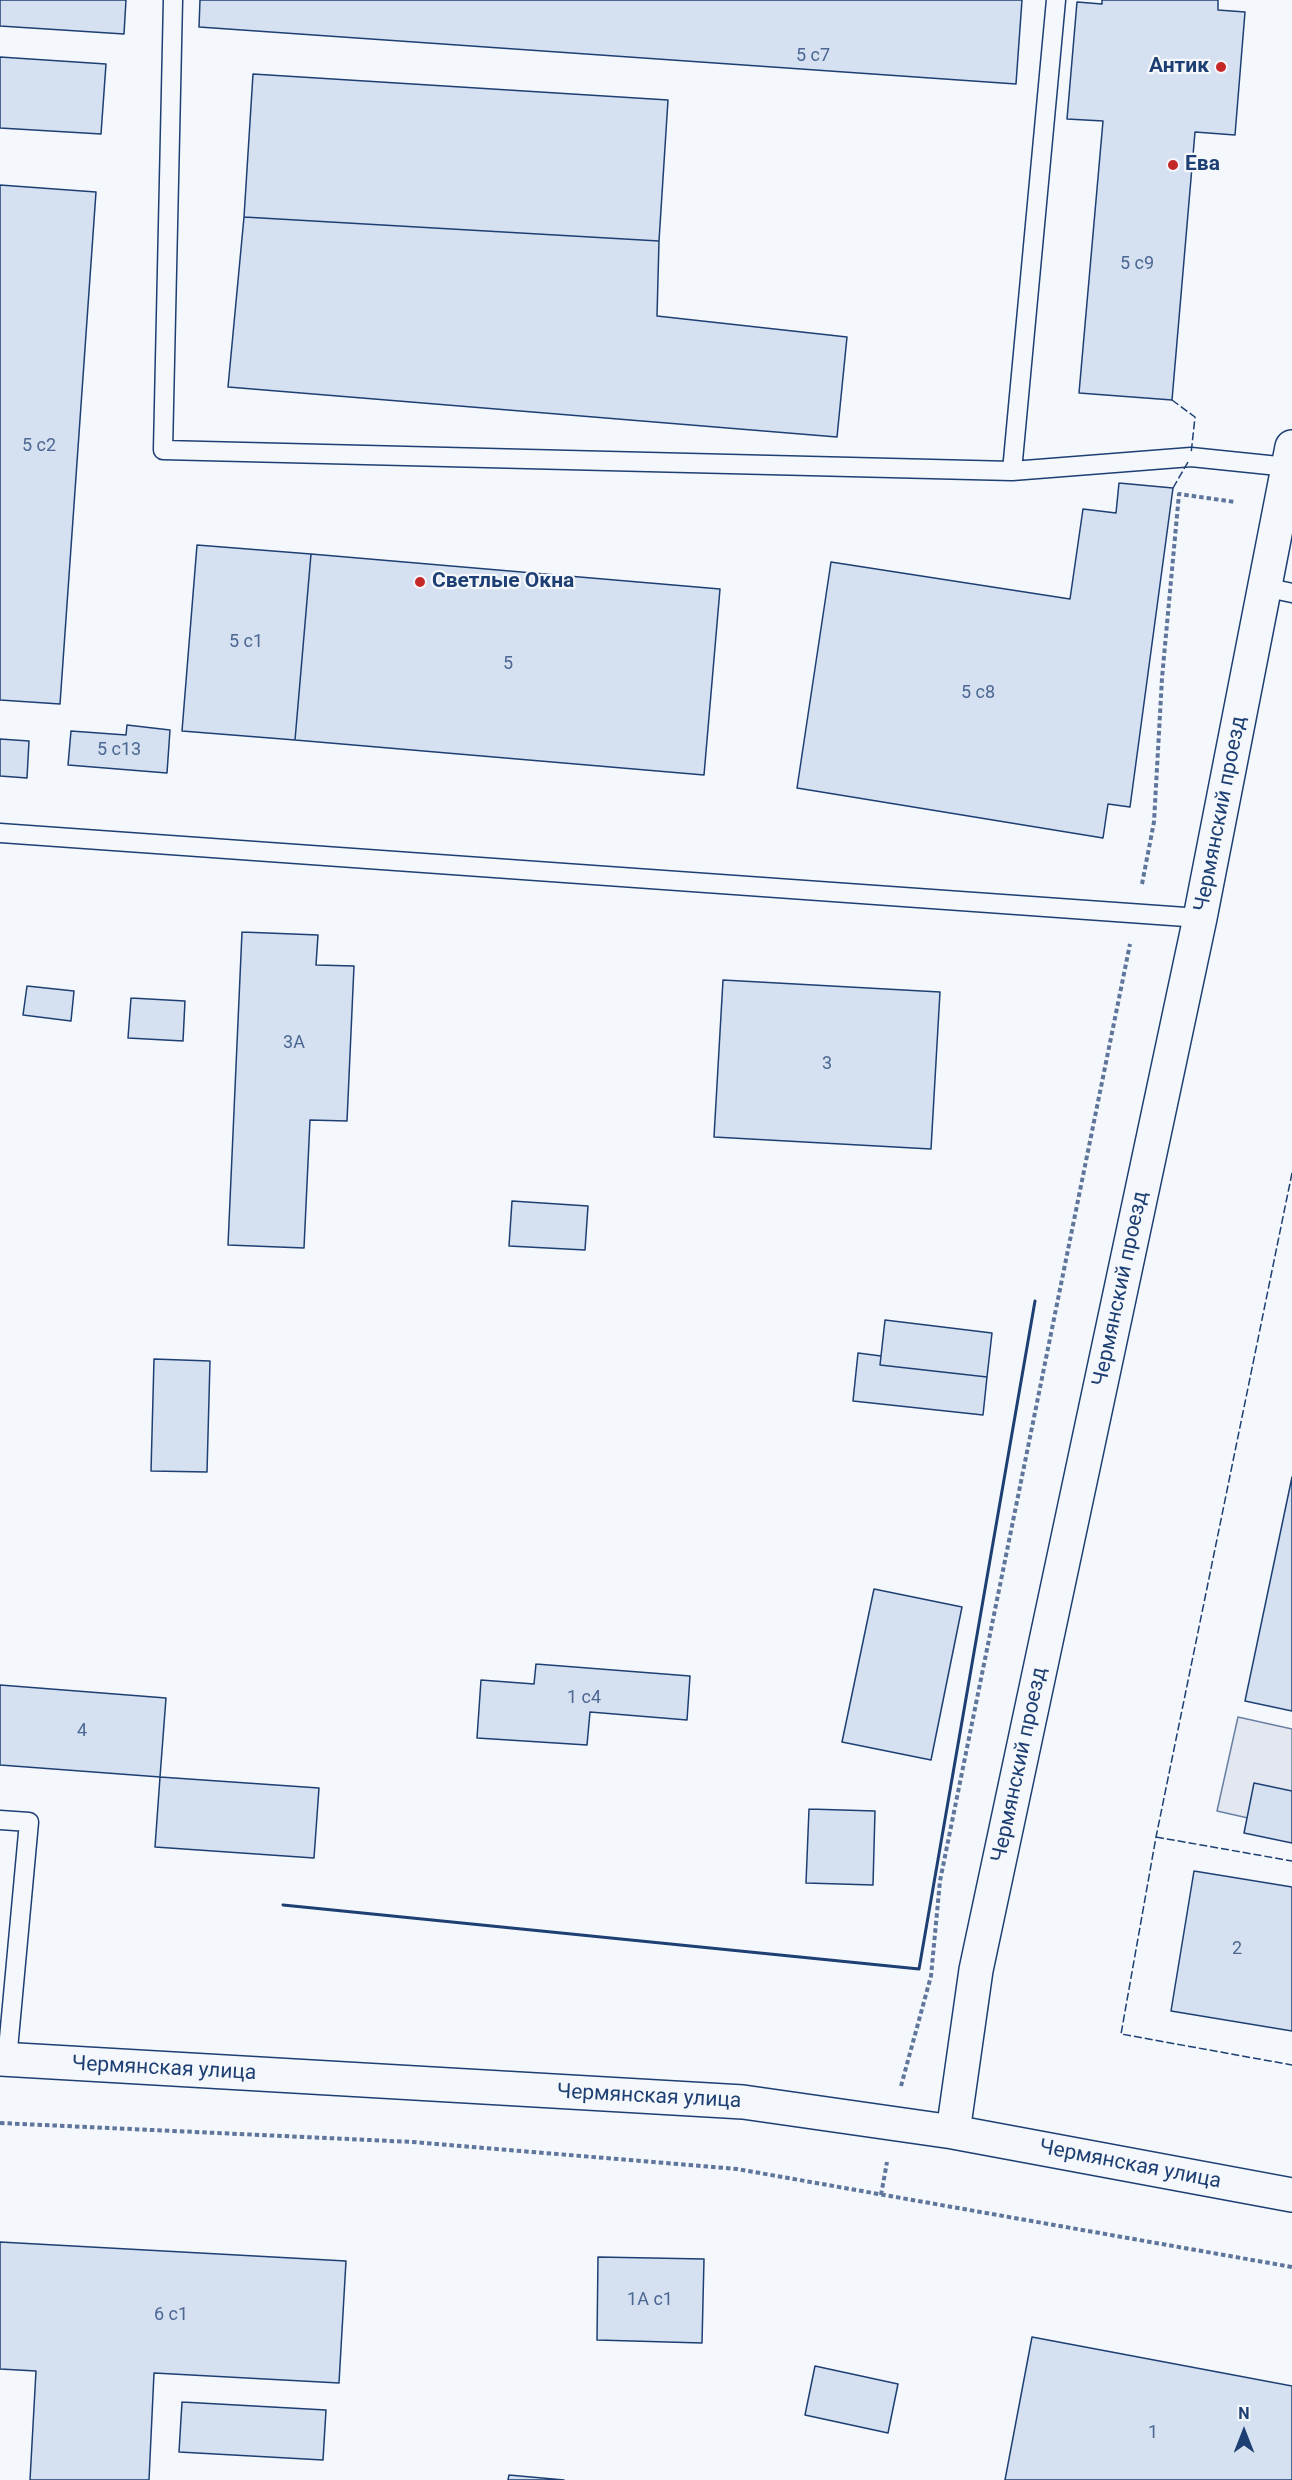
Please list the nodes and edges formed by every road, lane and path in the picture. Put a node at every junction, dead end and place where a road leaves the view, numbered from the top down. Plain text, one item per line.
1 (173, 0) edge
2 (1056, 0) edge
3 (1290, 457) edge
4 (1012, 471) junction
5 (1235, 502) dead end
6 (1278, 590) edge
7 (0, 833) edge
8 (1136, 914) junction
9 (1200, 918) junction
10 (0, 1820) edge
11 (3, 2060) edge
12 (894, 2122) junction
13 (0, 2123) edge
14 (953, 2132) junction
15 (881, 2194) junction
16 (1292, 2195) edge
17 (1292, 2267) edge

1 - 4 lane
2 - 4 lane
3 - 4 lane
3 - 6 street, Чермянский проезд
5 - 8 path
6 - 9 street, Чермянский проезд
7 - 8 lane
8 - 9 lane
8 - 12 path
9 - 14 street, Чермянский проезд
10 - 11 lane
11 - 12 street, Чермянская улица
12 - 14 street, Чермянская улица
12 - 15 path
13 - 15 path
14 - 16 street, Чермянская улица
15 - 17 path

